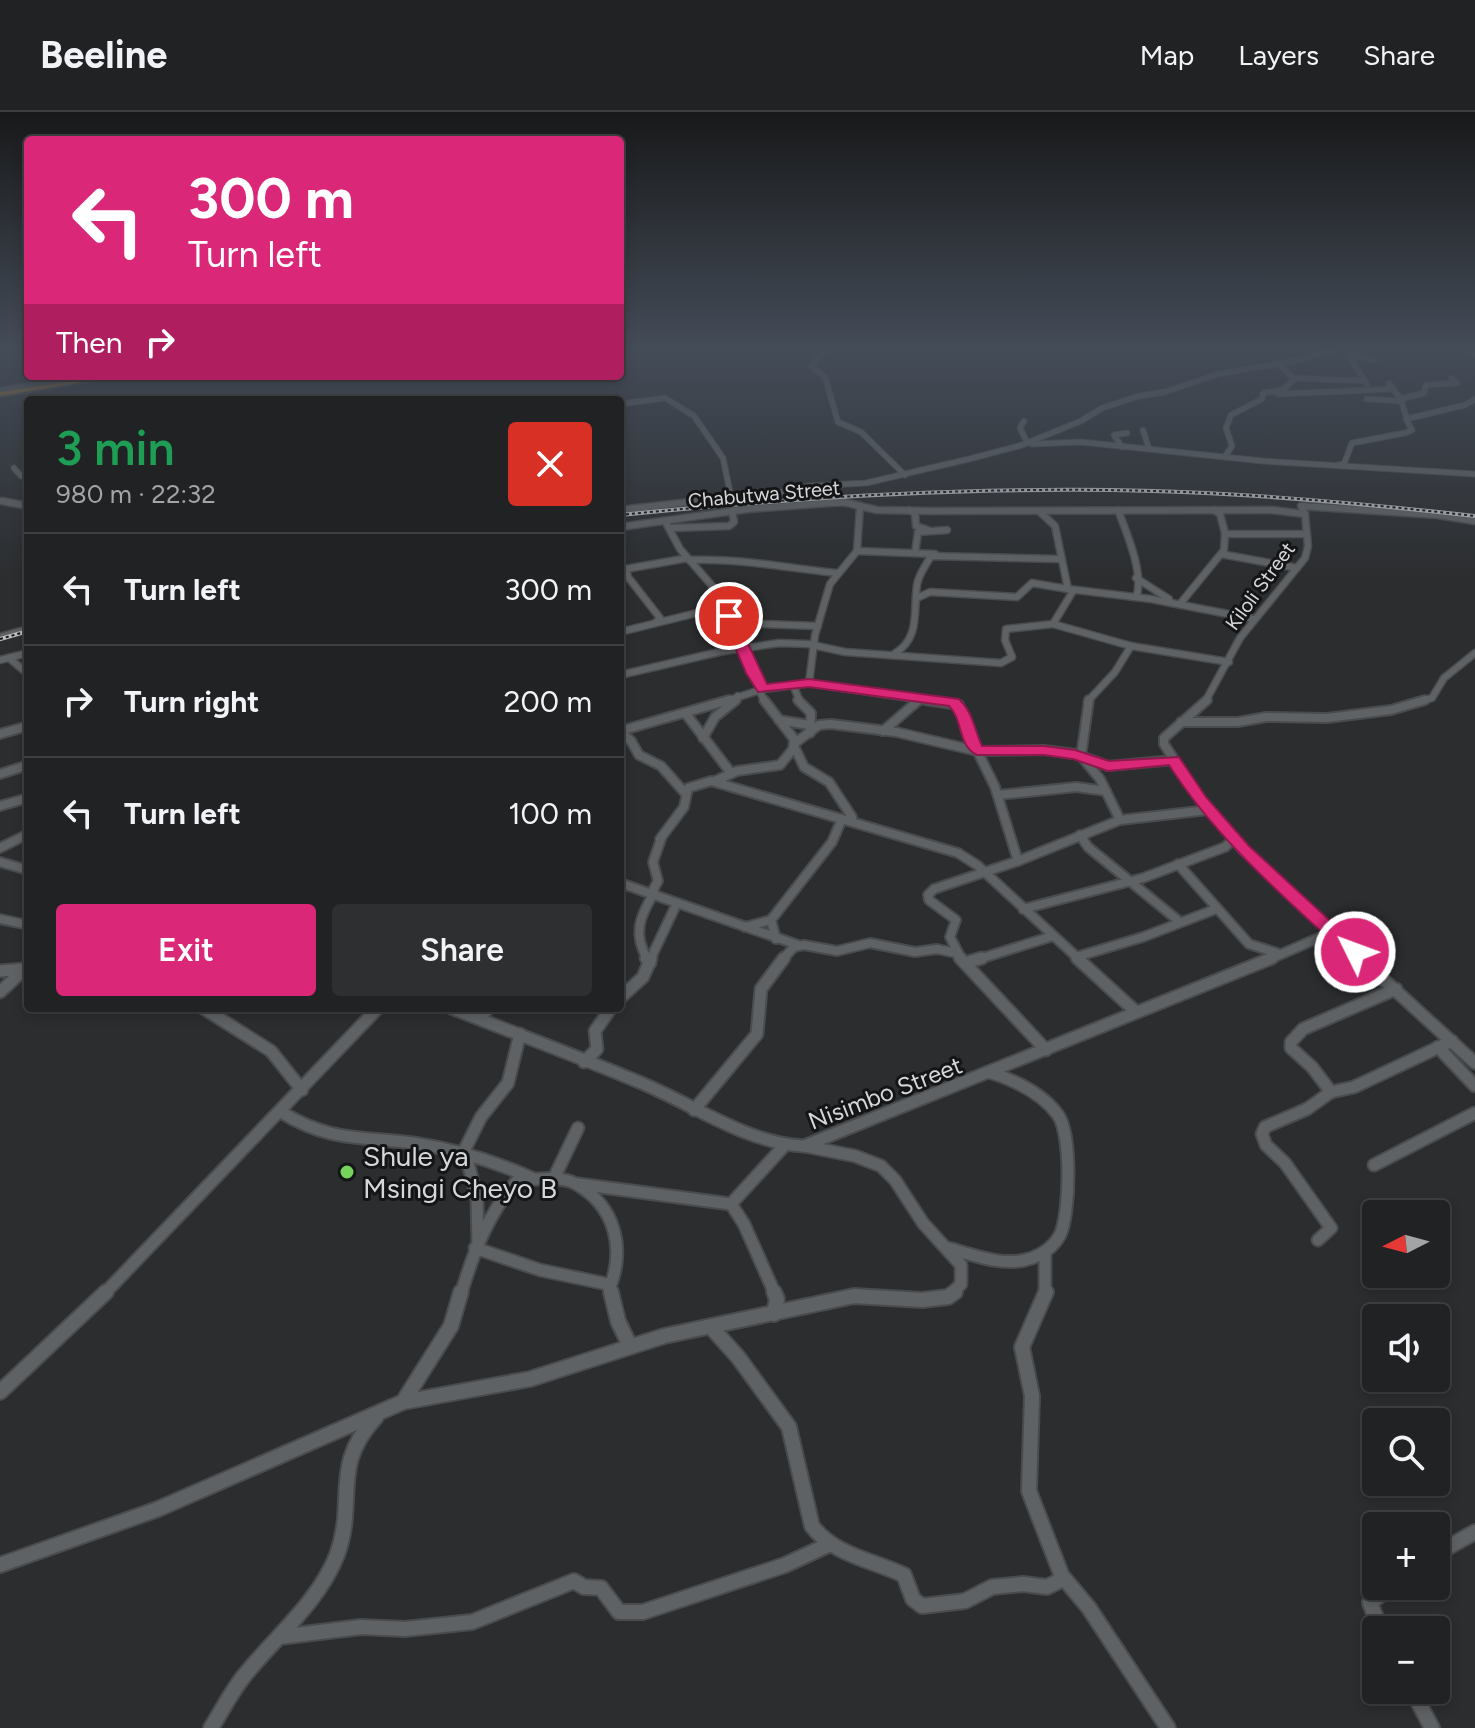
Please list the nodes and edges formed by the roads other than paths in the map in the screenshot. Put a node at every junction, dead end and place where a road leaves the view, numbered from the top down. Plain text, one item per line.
1 (699, 425) edge
2 (843, 425) edge
3 (1021, 425) edge
4 (1070, 425) edge
5 (1226, 425) edge
6 (1409, 425) edge
7 (1143, 430) dead end
8 (1127, 433) dead end
9 (1027, 442) junction
10 (1020, 446) junction
11 (1122, 447) junction
12 (1149, 449) junction
13 (1226, 455) junction
14 (1335, 465) junction
15 (14, 468) dead end
16 (905, 475) junction
17 (1474, 475) edge
18 (24, 476) edge
19 (731, 497) junction
20 (0, 501) edge
21 (24, 505) edge
22 (860, 506) junction
23 (624, 510) edge
24 (732, 510) junction
25 (909, 510) junction
26 (1118, 510) junction
27 (1214, 510) junction
28 (1038, 511) junction
29 (1305, 514) junction
30 (665, 521) junction
31 (1475, 521) edge
32 (624, 526) edge
33 (671, 528) junction
34 (930, 530) junction
35 (947, 530) dead end
36 (1225, 534) junction
37 (1307, 534) junction
38 (857, 551) junction
39 (915, 553) junction
40 (938, 554) junction
41 (1221, 554) junction
42 (689, 559) junction
43 (1060, 559) junction
44 (1297, 568) junction
45 (624, 569) edge
46 (624, 571) edge
47 (837, 573) junction
48 (1136, 578) junction
49 (1070, 590) junction
50 (1136, 597) junction
51 (917, 598) junction
52 (1178, 604) junction
53 (725, 612) junction
54 (1254, 619) junction
55 (658, 621) junction
56 (733, 623) junction
57 (1053, 624) junction
58 (818, 626) junction
59 (24, 630) edge
60 (624, 631) edge
61 (0, 637) edge
62 (815, 646) junction
63 (1131, 646) junction
64 (745, 648) junction
65 (1475, 653) edge
66 (24, 654) edge
67 (885, 655) junction
68 (4, 659) edge
69 (1229, 662) junction
70 (24, 672) edge
71 (624, 674) edge
72 (809, 683) junction
73 (794, 687) junction
74 (761, 690) junction
75 (738, 696) junction
76 (921, 698) junction
77 (686, 714) junction
78 (779, 720) junction
79 (1181, 722) junction
80 (24, 727) edge
81 (810, 729) junction
82 (624, 730) edge
83 (0, 731) edge
84 (883, 731) junction
85 (624, 735) edge
86 (703, 738) junction
87 (795, 745) junction
88 (977, 751) junction
89 (1081, 756) junction
90 (1174, 760) junction
91 (24, 766) edge
92 (0, 774) edge
93 (729, 774) junction
94 (715, 781) junction
95 (732, 786) junction
96 (1106, 791) junction
97 (685, 793) junction
98 (998, 795) junction
99 (24, 799) edge
100 (0, 806) edge
101 (1208, 810) junction
102 (846, 820) junction
103 (1120, 820) junction
104 (1080, 835) junction
105 (24, 836) edge
106 (1234, 839) junction
107 (0, 848) edge
108 (1018, 861) junction
109 (0, 862) edge
110 (1178, 864) junction
111 (24, 869) edge
112 (984, 873) junction
113 (1133, 881) junction
114 (624, 884) edge
115 (653, 892) junction
116 (677, 903) junction
117 (1023, 909) junction
118 (1216, 909) junction
119 (0, 919) edge
120 (771, 920) junction
121 (1180, 922) junction
122 (24, 924) edge
123 (745, 927) junction
124 (1332, 932) junction
125 (1053, 936) junction
126 (776, 939) junction
127 (799, 946) junction
128 (956, 953) junction
129 (1280, 954) junction
130 (1076, 957) junction
131 (650, 963) junction
132 (965, 963) junction
133 (24, 968) edge
134 (24, 970) edge
135 (0, 972) edge
136 (1396, 989) junction
137 (2, 990) edge
138 (624, 995) edge
139 (1135, 1011) junction
140 (209, 1012) edge
141 (374, 1012) edge
142 (462, 1012) edge
143 (485, 1012) edge
144 (608, 1012) edge
145 (479, 1018) junction
146 (520, 1034) junction
147 (1452, 1041) junction
148 (1438, 1047) junction
149 (1046, 1050) junction
150 (584, 1062) junction
151 (1475, 1063) edge
152 (992, 1073) junction
153 (1475, 1086) edge
154 (302, 1090) junction
155 (1331, 1092) junction
156 (694, 1110) junction
157 (281, 1112) junction
158 (1475, 1113) edge
159 (578, 1128) dead end
160 (785, 1145) junction
161 (804, 1146) junction
162 (464, 1153) junction
163 (1374, 1165) dead end
164 (532, 1178) junction
165 (553, 1180) junction
166 (577, 1184) junction
167 (731, 1204) junction
168 (1318, 1240) dead end
169 (477, 1247) junction
170 (948, 1248) junction
171 (1045, 1252) junction
172 (610, 1287) junction
173 (774, 1314) junction
174 (711, 1327) junction
175 (630, 1346) junction
176 (0, 1392) edge
177 (403, 1402) junction
178 (382, 1412) junction
179 (1475, 1532) edge
180 (830, 1544) junction
181 (1450, 1546) edge
182 (0, 1565) edge
183 (1063, 1577) junction
184 (279, 1637) junction
185 (1419, 1704) edge
186 (211, 1728) edge
187 (1168, 1728) edge
188 (1432, 1728) edge

1 - 19 street
2 - 16 street
3 - 9 street
4 - 9 street
5 - 13 street
6 - 14 street
7 - 12 street
8 - 11 street
9 - 10 street
10 - 11 street
10 - 16 street
11 - 12 street
12 - 13 street
13 - 14 street
14 - 17 street
15 - 18 street
16 - 19 street
19 - 23 street
20 - 21 street
22 - 24 street, Chabutwa Street
22 - 25 street, Kiloli Street
22 - 38 street, Chabutwa Street
24 - 30 street, Chabutwa Street
24 - 33 street
25 - 28 street, Kiloli Street
25 - 34 street
26 - 27 street, Kiloli Street
26 - 28 street, Kiloli Street
26 - 48 street
27 - 29 street, Kiloli Street
27 - 36 street
28 - 43 street
29 - 31 street
29 - 37 street, Kiloli Street
30 - 32 street, Chabutwa Street
30 - 33 street
33 - 42 street
34 - 35 street
34 - 39 street
36 - 37 street
36 - 41 street
37 - 44 street, Kiloli Street
38 - 39 street
38 - 47 street
39 - 40 street
40 - 43 street
40 - 51 street
41 - 44 street
41 - 52 street
42 - 45 street
42 - 47 street
42 - 53 street
43 - 49 street
44 - 54 street, Kiloli Street
46 - 55 street
47 - 58 street
48 - 50 street
48 - 52 street
49 - 50 street
49 - 51 street
49 - 57 street
50 - 52 street
51 - 67 street
52 - 54 street
53 - 55 street
53 - 56 street
54 - 69 street, Kiloli Street
55 - 60 street
56 - 58 street
56 - 64 street
57 - 63 street
57 - 67 street
58 - 62 street
59 - 61 street
62 - 64 street
62 - 67 street
62 - 72 street
63 - 69 street
63 - 89 street
64 - 71 street
64 - 74 street
65 - 79 street
66 - 68 street
68 - 70 street
69 - 79 street, Kiloli Street
72 - 73 street
72 - 76 street
73 - 74 street
73 - 81 street
74 - 75 street
74 - 78 street
75 - 77 street
75 - 86 street
76 - 84 street
76 - 88 street
77 - 82 street
77 - 86 street
78 - 81 street
78 - 87 street
79 - 90 street, Kiloli Street
80 - 83 street
81 - 84 street
81 - 87 street
84 - 88 street
85 - 97 street
86 - 93 street
87 - 93 street
87 - 102 street
88 - 89 street
88 - 98 street
89 - 90 street
89 - 96 street
90 - 101 street
91 - 92 street
93 - 94 street
93 - 95 street
94 - 95 street
94 - 97 street
95 - 102 street
96 - 98 street
96 - 103 street
97 - 115 street
98 - 108 street
99 - 100 street
101 - 103 street
101 - 106 street
102 - 112 street
102 - 120 street
103 - 104 street
104 - 108 street
104 - 113 street
105 - 107 street
106 - 110 street
106 - 124 street
108 - 112 street
109 - 111 street
110 - 113 street
110 - 118 street
112 - 117 street
112 - 128 street
113 - 117 street
113 - 121 street
114 - 115 street
115 - 116 street
115 - 131 street
116 - 123 street
116 - 131 street
117 - 125 street
118 - 121 street
118 - 129 street
119 - 122 street
120 - 123 street
120 - 126 street
121 - 130 street
123 - 126 street
124 - 129 street, Nisimbo Street
124 - 136 street
125 - 130 street
125 - 132 street
126 - 127 street
127 - 128 street
127 - 156 street
128 - 132 street
129 - 139 street, Nisimbo Street
130 - 139 street
131 - 138 street
132 - 149 street
133 - 135 street
134 - 137 street
135 - 137 street
136 - 147 street
136 - 155 street
139 - 149 street, Nisimbo Street
140 - 154 street
141 - 154 street
142 - 145 street, Nisimbo Street
143 - 145 street
144 - 150 street
145 - 146 street, Nisimbo Street
146 - 150 street, Nisimbo Street
146 - 162 street
147 - 148 street
147 - 151 street
148 - 153 street
148 - 155 street
149 - 152 street, Nisimbo Street
150 - 156 street, Nisimbo Street
152 - 161 street, Nisimbo Street
152 - 171 street
154 - 157 street
155 - 168 street
156 - 160 street, Nisimbo Street
157 - 162 street
157 - 176 street
158 - 163 street
159 - 165 street
160 - 161 street, Nisimbo Street
160 - 167 street
161 - 170 street
162 - 164 street
162 - 169 street
164 - 165 street
164 - 169 street
165 - 166 street
166 - 167 street
166 - 172 street
167 - 173 street
169 - 172 street
169 - 177 street
170 - 171 street
170 - 173 street
171 - 183 street
172 - 175 street
173 - 174 street
174 - 175 street
174 - 180 street
175 - 177 street
177 - 178 street
178 - 182 street
178 - 184 street
179 - 181 street
180 - 183 street
180 - 184 street
183 - 187 street
184 - 186 street
185 - 188 street

